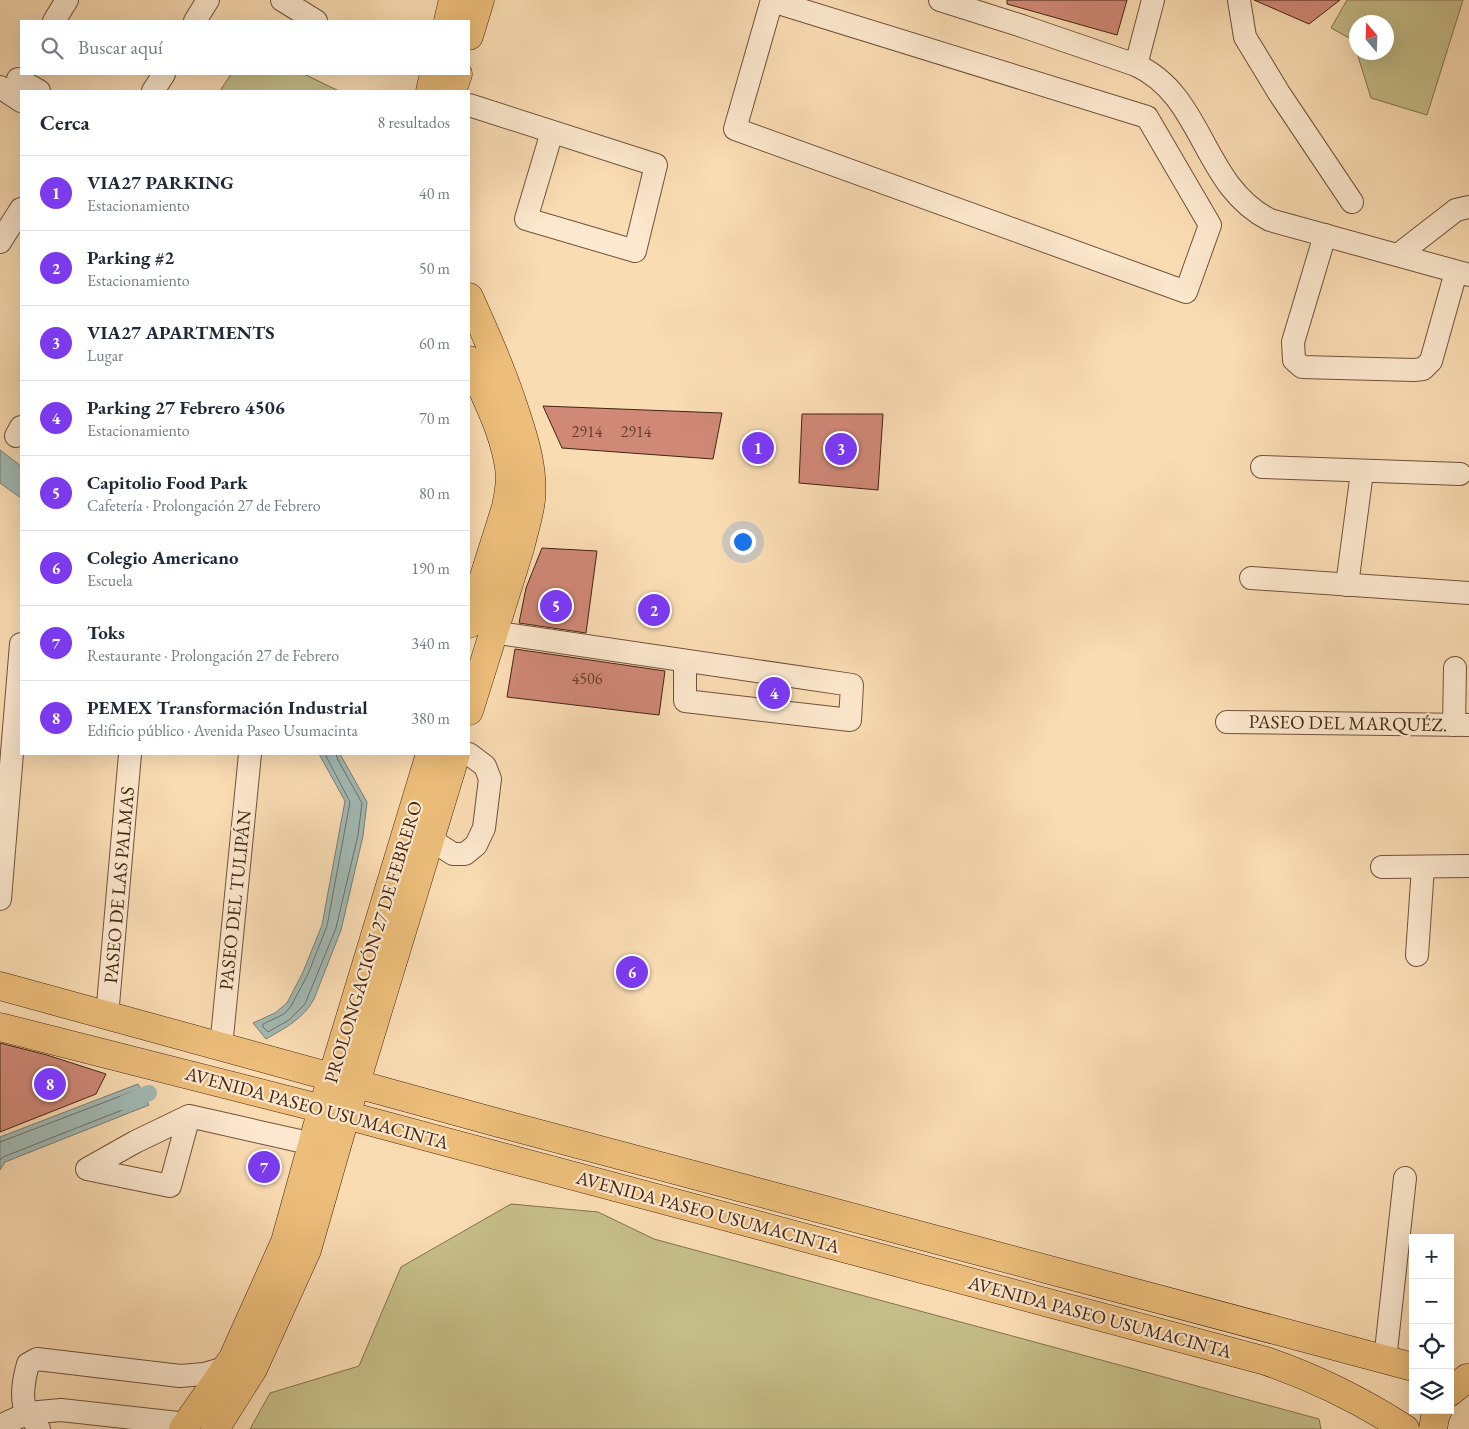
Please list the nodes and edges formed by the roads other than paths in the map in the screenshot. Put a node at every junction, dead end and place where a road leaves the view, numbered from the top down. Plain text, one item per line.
1 (67, 0) edge
2 (208, 0) edge
3 (282, 0) edge
4 (453, 0) edge
5 (480, 0) edge
6 (940, 0) edge
7 (1154, 0) edge
8 (1239, 0) edge
9 (772, 1) edge
10 (55, 20) edge
11 (196, 20) edge
12 (314, 20) edge
13 (448, 20) edge
14 (470, 33) edge
15 (1136, 66) junction
16 (163, 75) edge
17 (434, 75) edge
18 (458, 75) edge
19 (14, 87) edge
20 (32, 90) edge
21 (154, 90) edge
22 (430, 90) edge
23 (452, 90) edge
24 (470, 105) edge
25 (552, 132) junction
26 (1352, 202) dead end
27 (1469, 207) edge
28 (20, 211) edge
29 (1325, 235) junction
30 (0, 242) edge
31 (1398, 255) junction
32 (1463, 274) edge
33 (470, 299) edge
34 (470, 362) edge
35 (1262, 467) dead end
36 (1362, 472) junction
37 (1460, 474) dead end
38 (1251, 578) dead end
39 (1347, 585) junction
40 (1469, 593) edge
41 (481, 628) edge
42 (20, 656) edge
43 (685, 661) junction
44 (1454, 668) dead end
45 (470, 704) edge
46 (1227, 722) dead end
47 (1462, 725) edge
48 (130, 755) edge
49 (250, 755) edge
50 (430, 755) edge
51 (456, 755) edge
52 (470, 755) edge
53 (430, 839) junction
54 (1469, 866) edge
55 (1382, 867) dead end
56 (1423, 867) junction
57 (0, 899) edge
58 (1417, 955) dead end
59 (0, 986) edge
60 (107, 1016) junction
61 (0, 1027) edge
62 (221, 1047) junction
63 (344, 1081) junction
64 (335, 1112) junction
65 (188, 1116) dead end
66 (313, 1144) junction
67 (1404, 1178) dead end
68 (1385, 1360) junction
69 (1409, 1365) edge
70 (226, 1368) junction
71 (1436, 1414) edge
72 (33, 1421) edge
73 (185, 1426) edge
74 (0, 1427) edge
75 (215, 1429) edge
76 (1405, 1429) edge
77 (1433, 1429) edge

1 - 10 street
2 - 11 street
3 - 12 street
4 - 13 main road
5 - 14 main road
6 - 15 street
7 - 15 street
8 - 26 street
9 - 9 street
15 - 29 street
16 - 21 street
17 - 22 main road
18 - 23 main road
19 - 20 street
24 - 25 street
25 - 25 street
27 - 31 street
28 - 30 street
29 - 31 street
29 - 32 street
31 - 32 street
33 - 41 main road
34 - 41 main road
35 - 36 street
36 - 37 street
36 - 39 street
38 - 39 street
39 - 40 street
41 - 43 street
41 - 45 main road
42 - 57 street
43 - 43 street
44 - 47 street
46 - 47 street, PASEO DEL MARQUÉZ.
48 - 60 street, PASEO DE LAS PALMAS
49 - 62 street, PASEO DEL TULIPÁN
50 - 63 main road, PROLONGACIÓN 27 DE FEBRERO
51 - 53 main road, PROLONGACIÓN 27 DE FEBRERO
52 - 53 street
53 - 63 main road, PROLONGACIÓN 27 DE FEBRERO
54 - 56 street
55 - 56 street
56 - 58 street
59 - 60 main road, AVENIDA PASEO USUMACINTA
60 - 62 main road, AVENIDA PASEO USUMACINTA
61 - 64 main road, AVENIDA PASEO USUMACINTA
62 - 63 main road, AVENIDA PASEO USUMACINTA
63 - 64 main road, PROLONGACIÓN 27 DE FEBRERO
63 - 68 main road, AVENIDA PASEO USUMACINTA
64 - 66 main road, PROLONGACIÓN 27 DE FEBRERO
64 - 75 main road, PROLONGACIÓN 27 DE FEBRERO
64 - 76 main road, AVENIDA PASEO USUMACINTA
65 - 66 street
66 - 70 main road, PROLONGACIÓN 27 DE FEBRERO
67 - 68 street
68 - 69 main road, AVENIDA PASEO USUMACINTA
70 - 72 street
70 - 73 main road, PROLONGACIÓN 27 DE FEBRERO
71 - 77 main road
72 - 73 street
72 - 74 street

